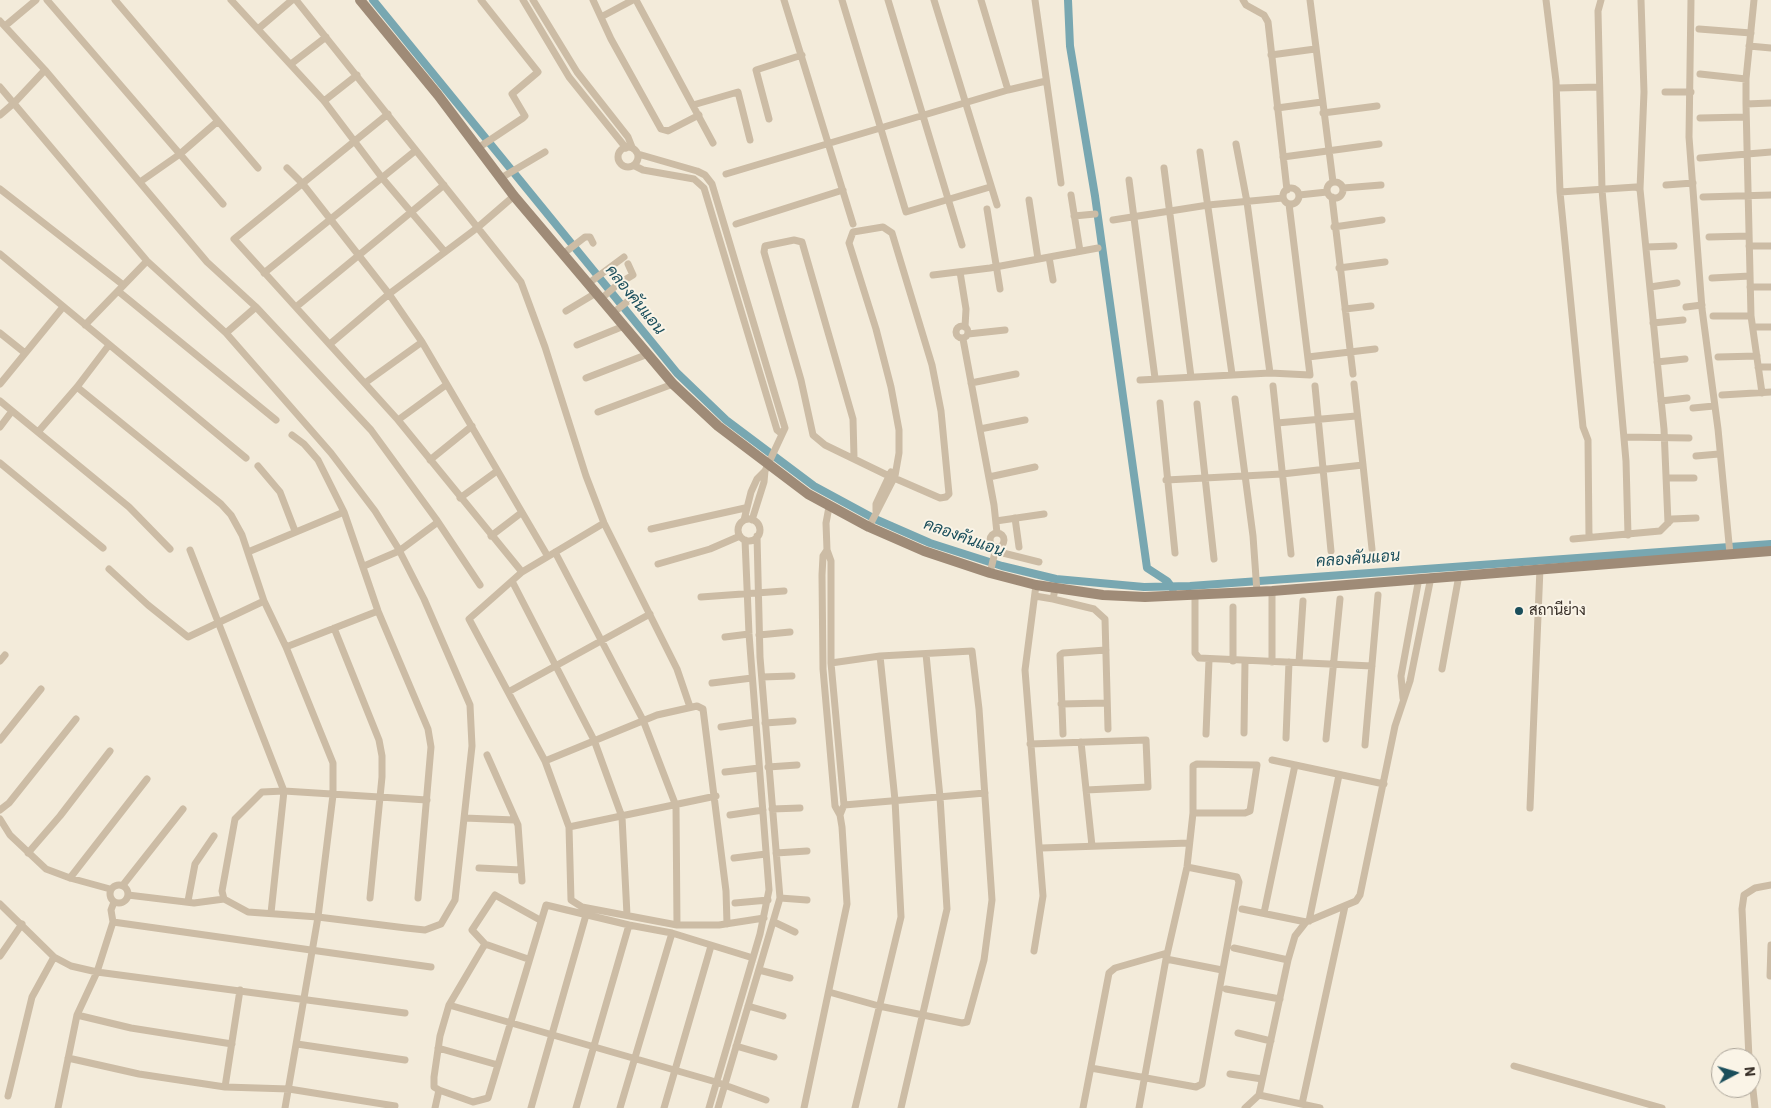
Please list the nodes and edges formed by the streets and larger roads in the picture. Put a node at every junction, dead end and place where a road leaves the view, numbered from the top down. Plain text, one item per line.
1 (36, 0) edge
2 (47, 0) edge
3 (115, 0) edge
4 (231, 0) edge
5 (292, 0) edge
6 (296, 0) edge
7 (360, 0) edge
8 (481, 0) edge
9 (523, 0) edge
10 (593, 0) edge
11 (634, 0) edge
12 (784, 0) edge
13 (842, 0) edge
14 (888, 0) edge
15 (934, 0) edge
16 (981, 0) edge
17 (1035, 0) edge
18 (1243, 0) edge
19 (1310, 0) edge
20 (1546, 0) edge
21 (1595, 0) edge
22 (1600, 0) edge
23 (1641, 0) edge
24 (1691, 0) edge
25 (1754, 0) edge
26 (534, 2) edge
27 (528, 9) junction
28 (1598, 11) junction
29 (601, 17) junction
30 (2, 24) edge
31 (258, 29) junction
32 (1699, 29) dead end
33 (1751, 33) junction
34 (326, 37) junction
35 (1749, 46) junction
36 (1771, 48) edge
37 (1315, 49) junction
38 (802, 55) junction
39 (1271, 55) junction
40 (291, 64) junction
41 (45, 70) junction
42 (577, 72) junction
43 (1700, 74) dead end
44 (357, 75) junction
45 (569, 77) junction
46 (1746, 79) junction
47 (1046, 81) junction
48 (0, 87) edge
49 (1599, 87) junction
50 (1557, 88) junction
51 (1008, 90) junction
52 (1665, 92) dead end
53 (1691, 92) junction
54 (324, 101) junction
55 (1322, 102) junction
56 (14, 103) junction
57 (965, 103) junction
58 (1771, 103) edge
59 (693, 104) junction
60 (1746, 104) junction
61 (1377, 106) dead end
62 (1277, 108) junction
63 (1323, 113) junction
64 (388, 114) junction
65 (0, 115) edge
66 (699, 115) junction
67 (923, 116) junction
68 (1746, 117) junction
69 (1700, 118) dead end
70 (769, 119) dead end
71 (218, 121) junction
72 (881, 128) junction
73 (750, 140) dead end
74 (354, 141) junction
75 (713, 143) dead end
76 (829, 144) junction
77 (1236, 144) dead end
78 (1379, 144) dead end
79 (481, 145) junction
80 (629, 147) junction
81 (415, 151) junction
82 (1329, 151) junction
83 (545, 152) dead end
84 (1200, 152) dead end
85 (1771, 152) edge
86 (180, 154) junction
87 (638, 154) junction
88 (1747, 154) junction
89 (1283, 157) junction
90 (1700, 158) dead end
91 (635, 166) junction
92 (258, 168) dead end
93 (287, 168) dead end
94 (1164, 168) dead end
95 (726, 174) dead end
96 (503, 176) junction
97 (383, 179) junction
98 (1129, 180) dead end
99 (140, 182) junction
100 (1333, 182) junction
101 (302, 183) junction
102 (1061, 183) dead end
103 (1693, 183) junction
104 (444, 185) junction
105 (1381, 185) dead end
106 (1666, 186) dead end
107 (990, 187) junction
108 (1343, 188) junction
109 (0, 189) edge
110 (843, 190) junction
111 (1286, 190) junction
112 (1602, 190) junction
113 (1640, 190) junction
114 (1560, 192) junction
115 (1071, 195) dead end
116 (1299, 195) junction
117 (1330, 195) junction
118 (1771, 195) edge
119 (514, 196) junction
120 (1749, 196) junction
121 (1283, 198) junction
122 (1703, 198) dead end
123 (1029, 200) dead end
124 (948, 201) junction
125 (1247, 202) junction
126 (223, 204) dead end
127 (1289, 204) junction
128 (996, 205) dead end
129 (1208, 206) junction
130 (987, 209) dead end
131 (1169, 211) junction
132 (411, 212) junction
133 (1095, 214) dead end
134 (1074, 216) junction
135 (1134, 216) junction
136 (330, 219) junction
137 (1112, 220) dead end
138 (1382, 220) dead end
139 (736, 224) dead end
140 (853, 224) dead end
141 (1334, 227) junction
142 (477, 228) junction
143 (1749, 236) junction
144 (1708, 237) dead end
145 (593, 242) dead end
146 (962, 245) dead end
147 (1674, 246) dead end
148 (1749, 246) junction
149 (1771, 246) edge
150 (1646, 247) junction
151 (1098, 248) dead end
152 (566, 251) junction
153 (445, 252) junction
154 (1080, 252) junction
155 (0, 254) edge
156 (359, 255) junction
157 (1049, 258) junction
158 (1038, 259) junction
159 (147, 261) junction
160 (1384, 262) dead end
161 (996, 267) junction
162 (1339, 268) junction
163 (960, 272) junction
164 (264, 273) junction
165 (932, 275) dead end
166 (1750, 276) junction
167 (1712, 278) dead end
168 (1053, 280) dead end
169 (592, 281) junction
170 (1676, 283) dead end
171 (1650, 287) junction
172 (1750, 287) junction
173 (1771, 287) edge
174 (120, 288) junction
175 (1000, 289) dead end
176 (390, 294) junction
177 (601, 295) junction
178 (628, 301) dead end
179 (1702, 305) junction
180 (1371, 306) dead end
181 (63, 307) junction
182 (256, 307) junction
183 (296, 307) junction
184 (1686, 307) dead end
185 (1345, 309) junction
186 (566, 311) dead end
187 (615, 311) junction
188 (1713, 316) dead end
189 (1751, 316) junction
190 (1683, 320) dead end
191 (1653, 323) junction
192 (85, 325) junction
193 (624, 326) junction
194 (1753, 327) junction
195 (1771, 327) edge
196 (1005, 330) dead end
197 (0, 333) edge
198 (226, 333) junction
199 (965, 333) junction
200 (422, 342) junction
201 (330, 344) junction
202 (109, 345) junction
203 (577, 345) dead end
204 (1375, 349) dead end
205 (1351, 352) junction
206 (25, 353) junction
207 (648, 354) junction
208 (1757, 356) junction
209 (1308, 357) junction
210 (1718, 357) dead end
211 (1685, 359) dead end
212 (1657, 362) junction
213 (1758, 367) junction
214 (1771, 367) edge
215 (1270, 373) junction
216 (1016, 374) dead end
217 (1232, 374) junction
218 (1353, 374) dead end
219 (1191, 377) junction
220 (586, 378) dead end
221 (1155, 378) junction
222 (1140, 380) dead end
223 (365, 383) junction
224 (971, 383) junction
225 (0, 384) edge
226 (673, 384) junction
227 (1354, 384) dead end
228 (446, 385) junction
229 (1273, 386) dead end
230 (1315, 386) dead end
231 (77, 387) junction
232 (1771, 392) edge
233 (1762, 393) junction
234 (1722, 395) dead end
235 (1687, 398) dead end
236 (1235, 399) dead end
237 (0, 401) edge
238 (1661, 401) junction
239 (1160, 403) dead end
240 (1197, 404) dead end
241 (1714, 406) junction
242 (1693, 408) dead end
243 (12, 411) junction
244 (598, 412) dead end
245 (1356, 416) junction
246 (276, 420) dead end
247 (398, 420) junction
248 (1025, 420) dead end
249 (1319, 421) junction
250 (1278, 423) junction
251 (472, 426) junction
252 (0, 427) edge
253 (980, 430) junction
254 (38, 432) junction
255 (782, 434) junction
256 (292, 435) dead end
257 (1624, 437) junction
258 (1665, 437) junction
259 (1689, 438) dead end
260 (1719, 454) junction
261 (1696, 456) dead end
262 (854, 457) junction
263 (246, 458) dead end
264 (430, 460) junction
265 (0, 463) edge
266 (1363, 464) junction
267 (258, 466) dead end
268 (768, 466) junction
269 (1035, 467) dead end
270 (1324, 469) junction
271 (497, 471) junction
272 (1282, 474) junction
273 (989, 476) junction
274 (891, 477) junction
275 (1244, 477) junction
276 (1206, 478) junction
277 (1666, 478) junction
278 (1694, 478) dead end
279 (1166, 480) junction
280 (460, 498) junction
281 (828, 507) junction
282 (746, 508) junction
283 (344, 512) junction
284 (521, 513) junction
285 (1044, 514) dead end
286 (1015, 518) junction
287 (1696, 518) dead end
288 (748, 520) junction
289 (996, 521) junction
290 (438, 522) junction
291 (604, 523) junction
292 (1668, 523) junction
293 (870, 524) junction
294 (651, 529) dead end
295 (295, 531) junction
296 (997, 533) junction
297 (1628, 535) junction
298 (491, 536) junction
299 (757, 536) junction
300 (1589, 537) junction
301 (742, 538) junction
302 (1573, 539) dead end
303 (1019, 547) dead end
304 (103, 548) dead end
305 (1372, 549) dead end
306 (170, 550) dead end
307 (190, 550) dead end
308 (827, 550) junction
309 (400, 551) junction
310 (995, 551) junction
311 (1331, 551) dead end
312 (1771, 551) edge
313 (248, 552) junction
314 (555, 552) junction
315 (1730, 552) junction
316 (1175, 553) dead end
317 (1291, 554) dead end
318 (548, 555) junction
319 (1214, 559) dead end
320 (1039, 562) dead end
321 (658, 564) dead end
322 (364, 566) junction
323 (1540, 568) junction
324 (110, 569) dead end
325 (522, 572) junction
326 (990, 572) junction
327 (1459, 575) junction
328 (1432, 577) junction
329 (1419, 578) junction
330 (512, 581) junction
331 (480, 585) dead end
332 (1036, 585) junction
333 (1257, 590) junction
334 (784, 591) dead end
335 (1272, 591) junction
336 (757, 592) junction
337 (746, 593) junction
338 (1054, 594) junction
339 (1378, 595) dead end
340 (1035, 596) junction
341 (1195, 596) junction
342 (701, 597) dead end
343 (1340, 599) dead end
344 (264, 601) junction
345 (1303, 601) dead end
346 (1233, 607) dead end
347 (378, 611) junction
348 (650, 614) junction
349 (218, 622) junction
350 (830, 627) junction
351 (334, 628) junction
352 (821, 628) junction
353 (790, 632) dead end
354 (749, 634) junction
355 (759, 635) junction
356 (725, 638) dead end
357 (602, 639) junction
358 (286, 648) junction
359 (1106, 650) junction
360 (926, 654) junction
361 (5, 655) dead end
362 (880, 656) junction
363 (751, 657) junction
364 (760, 657) junction
365 (1209, 660) junction
366 (1233, 661) junction
367 (1245, 661) junction
368 (0, 662) edge
369 (1272, 662) junction
370 (1289, 662) junction
371 (1299, 662) junction
372 (832, 663) junction
373 (1333, 664) junction
374 (1372, 666) junction
375 (555, 667) junction
376 (1442, 669) dead end
377 (792, 676) dead end
378 (762, 677) junction
379 (752, 678) junction
380 (712, 683) dead end
381 (41, 689) dead end
382 (510, 691) junction
383 (1403, 701) junction
384 (1107, 703) junction
385 (1061, 704) junction
386 (690, 707) junction
387 (76, 719) dead end
388 (643, 720) junction
389 (793, 721) dead end
390 (755, 722) junction
391 (831, 722) junction
392 (765, 723) junction
393 (720, 727) dead end
394 (1108, 729) dead end
395 (1244, 733) dead end
396 (1063, 734) dead end
397 (1206, 734) dead end
398 (1286, 738) dead end
399 (1326, 739) dead end
400 (0, 740) edge
401 (594, 740) junction
402 (1081, 742) junction
403 (1030, 744) junction
404 (1365, 745) dead end
405 (758, 748) junction
406 (767, 748) junction
407 (110, 751) dead end
408 (487, 755) dead end
409 (1272, 760) dead end
410 (545, 761) junction
411 (797, 765) dead end
412 (1295, 765) junction
413 (768, 767) junction
414 (759, 768) junction
415 (725, 772) dead end
416 (1339, 775) junction
417 (148, 779) dead end
418 (1384, 784) junction
419 (1086, 790) junction
420 (284, 791) junction
421 (984, 793) junction
422 (333, 795) junction
423 (716, 796) junction
424 (380, 797) junction
425 (940, 797) junction
426 (427, 800) junction
427 (895, 800) junction
428 (844, 805) junction
429 (676, 806) junction
430 (800, 808) dead end
431 (1530, 808) dead end
432 (183, 809) dead end
433 (772, 809) junction
434 (0, 810) edge
435 (763, 810) junction
436 (1193, 814) junction
437 (730, 815) dead end
438 (840, 815) junction
439 (622, 816) junction
440 (464, 818) junction
441 (0, 819) edge
442 (515, 820) junction
443 (569, 827) junction
444 (214, 836) dead end
445 (1189, 843) junction
446 (1092, 846) junction
447 (1041, 848) junction
448 (807, 851) dead end
449 (28, 853) junction
450 (776, 853) junction
451 (766, 854) junction
452 (734, 858) dead end
453 (1187, 867) junction
454 (479, 868) dead end
455 (521, 870) junction
456 (70, 878) junction
457 (522, 881) dead end
458 (123, 885) junction
459 (1771, 885) edge
460 (110, 889) junction
461 (128, 895) junction
462 (370, 898) dead end
463 (418, 898) dead end
464 (780, 898) junction
465 (224, 899) junction
466 (768, 900) junction
467 (807, 900) dead end
468 (188, 901) junction
469 (114, 902) junction
470 (735, 903) dead end
471 (0, 904) edge
472 (1344, 906) junction
473 (1242, 909) dead end
474 (1264, 913) junction
475 (271, 914) junction
476 (586, 915) junction
477 (627, 915) junction
478 (318, 917) junction
479 (764, 918) junction
480 (540, 920) junction
481 (1307, 921) junction
482 (113, 922) junction
483 (774, 922) junction
484 (22, 924) junction
485 (727, 924) junction
486 (629, 925) junction
487 (677, 925) junction
488 (795, 932) dead end
489 (672, 933) junction
490 (760, 934) junction
491 (769, 937) junction
492 (485, 944) junction
493 (1771, 945) edge
494 (711, 946) junction
495 (1234, 948) dead end
496 (1034, 950) dead end
497 (312, 951) junction
498 (0, 956) edge
499 (1167, 956) junction
500 (54, 957) junction
501 (753, 958) junction
502 (528, 959) junction
503 (1288, 960) junction
504 (431, 967) dead end
505 (759, 970) junction
506 (1222, 970) junction
507 (97, 972) junction
508 (1770, 976) edge
509 (790, 978) dead end
510 (240, 990) junction
511 (1226, 990) dead end
512 (829, 992) junction
513 (304, 998) junction
514 (1280, 999) junction
515 (449, 1005) junction
516 (748, 1006) junction
517 (879, 1006) junction
518 (405, 1013) dead end
519 (77, 1015) junction
520 (924, 1015) junction
521 (783, 1016) dead end
522 (510, 1023) junction
523 (733, 1025) junction
524 (741, 1028) junction
525 (1238, 1034) dead end
526 (552, 1036) junction
527 (1271, 1041) junction
528 (232, 1044) junction
529 (297, 1044) junction
530 (736, 1046) junction
531 (438, 1048) junction
532 (593, 1048) junction
533 (1749, 1048) edge
534 (774, 1057) dead end
535 (68, 1058) junction
536 (405, 1060) dead end
537 (634, 1060) junction
538 (498, 1066) junction
539 (1514, 1066) dead end
540 (1091, 1068) junction
541 (674, 1070) junction
542 (1230, 1074) dead end
543 (1145, 1077) junction
544 (1262, 1079) junction
545 (716, 1082) junction
546 (724, 1086) junction
547 (225, 1087) junction
548 (289, 1089) junction
549 (438, 1090) junction
550 (1259, 1095) junction
551 (8, 1096) dead end
552 (766, 1100) dead end
553 (1302, 1104) junction
554 (472, 1105) edge
555 (395, 1106) dead end
556 (58, 1108) edge
557 (285, 1108) edge
558 (435, 1108) edge
559 (531, 1108) edge
560 (576, 1108) edge
561 (620, 1108) edge
562 (664, 1108) edge
563 (709, 1108) edge
564 (718, 1108) edge
565 (804, 1108) edge
566 (855, 1108) edge
567 (901, 1108) edge
568 (1083, 1108) edge
569 (1139, 1108) edge
570 (1245, 1108) edge
571 (1320, 1108) edge
572 (1662, 1108) edge

1 - 30 street
2 - 86 street
3 - 71 street
4 - 31 street
5 - 31 street
6 - 34 street
7 - 79 street
8 - 79 street
9 - 27 street
10 - 29 street
11 - 29 street
11 - 59 street
12 - 38 street
13 - 72 street
14 - 67 street
15 - 57 street
16 - 51 street
17 - 47 street
18 - 39 street
19 - 37 street
20 - 50 street
21 - 28 street
22 - 28 street
23 - 113 street
24 - 53 street
25 - 33 street
26 - 27 street
26 - 42 street
27 - 45 street
28 - 49 street
29 - 66 street
30 - 41 street
31 - 40 street
32 - 33 street
33 - 35 street
34 - 40 street
34 - 44 street
35 - 36 street
35 - 46 street
37 - 39 street
37 - 55 street
38 - 70 street
38 - 76 street
39 - 62 street
40 - 54 street
41 - 56 street
41 - 99 street
42 - 45 street
42 - 80 street
43 - 46 street
44 - 54 street
44 - 64 street
45 - 80 street
46 - 60 street
47 - 51 street
47 - 102 street
48 - 56 street
49 - 50 street
49 - 112 street
50 - 114 street
51 - 57 street
52 - 53 street
53 - 103 street
54 - 74 street
55 - 62 street
55 - 63 street
56 - 65 street
56 - 159 street
57 - 67 street
57 - 107 street
58 - 60 street
59 - 66 street
59 - 73 street
60 - 68 street
61 - 63 street
62 - 89 street
63 - 82 street
64 - 74 street
64 - 81 street
66 - 75 street
67 - 72 street
67 - 124 street
68 - 69 street
68 - 88 street
71 - 86 street
71 - 92 street
72 - 76 street
72 - 124 street
74 - 97 street
74 - 101 street
76 - 95 street
76 - 110 street
77 - 125 street
78 - 82 street
79 - 96 street
80 - 87 street
80 - 91 street
81 - 97 street
81 - 104 street
82 - 89 street
82 - 100 street
83 - 96 street
84 - 129 street
85 - 88 street
86 - 99 street
86 - 126 street
87 - 91 street
87 - 255 street
88 - 90 street
88 - 120 street
89 - 111 street
91 - 255 street
93 - 101 street
94 - 131 street
96 - 119 street
97 - 132 street
97 - 136 street
98 - 135 street
99 - 182 street
100 - 108 street
100 - 117 street
101 - 136 street
101 - 164 street
103 - 106 street
103 - 179 street
104 - 132 street
104 - 142 street
105 - 108 street
107 - 124 street
107 - 128 street
108 - 117 street
109 - 174 street
110 - 139 street
110 - 140 street
111 - 116 street
111 - 121 street
112 - 113 street
112 - 114 street
112 - 257 street
113 - 150 street
114 - 300 street
115 - 134 street
116 - 117 street
116 - 127 street
117 - 141 street
118 - 120 street
119 - 142 street
119 - 152 street
120 - 122 street
120 - 143 street
121 - 125 street
121 - 127 street
123 - 158 street
124 - 146 street
125 - 129 street
125 - 215 street
127 - 209 street
129 - 131 street
129 - 217 street
130 - 161 street
131 - 135 street
131 - 219 street
132 - 153 street
132 - 156 street
133 - 134 street
134 - 154 street
135 - 137 street
135 - 221 street
136 - 156 street
136 - 164 street
138 - 141 street
141 - 162 street
142 - 153 street
142 - 291 street
143 - 144 street
143 - 148 street
145 - 152 street
147 - 150 street
148 - 149 street
148 - 166 street
150 - 171 street
151 - 154 street
152 - 169 street
153 - 176 street
154 - 157 street
155 - 181 street
156 - 176 street
156 - 183 street
157 - 158 street
157 - 168 street
158 - 161 street
159 - 174 street
159 - 198 street
160 - 162 street
161 - 163 street
161 - 175 street
162 - 185 street
163 - 165 street
163 - 199 street
164 - 183 street
166 - 167 street
166 - 172 street
169 - 177 street
169 - 177 street
170 - 171 street
171 - 191 street
172 - 173 street
172 - 189 street
174 - 192 street
174 - 246 street
176 - 200 street
176 - 201 street
177 - 186 street
177 - 187 street
178 - 187 street
179 - 184 street
179 - 241 street
180 - 185 street
181 - 192 street
181 - 206 street
182 - 198 street
182 - 290 street
183 - 201 street
185 - 205 street
187 - 193 street
188 - 189 street
189 - 194 street
190 - 191 street
191 - 212 street
192 - 202 street
193 - 203 street
193 - 207 street
194 - 195 street
194 - 208 street
196 - 199 street
197 - 206 street
198 - 309 street
199 - 224 street
200 - 223 street
200 - 228 street
201 - 223 street
202 - 231 street
202 - 263 street
204 - 205 street
205 - 209 street
205 - 218 street
206 - 225 street
207 - 220 street
207 - 226 street
208 - 210 street
208 - 213 street
209 - 215 street
211 - 212 street
212 - 238 street
213 - 214 street
213 - 233 street
215 - 217 street
216 - 224 street
217 - 219 street
219 - 221 street
221 - 222 street
223 - 247 street
224 - 253 street
226 - 244 street
226 - 268 street
227 - 245 street
228 - 247 street
228 - 251 street
229 - 250 street
230 - 249 street
231 - 254 street
231 - 313 street
232 - 233 street
233 - 234 street
235 - 238 street
236 - 275 street
237 - 243 street
238 - 258 street
239 - 279 street
240 - 276 street
241 - 242 street
241 - 260 street
243 - 252 street
243 - 254 street
245 - 249 street
245 - 266 street
247 - 264 street
248 - 253 street
249 - 250 street
249 - 270 street
250 - 272 street
251 - 264 street
251 - 271 street
253 - 273 street
254 - 306 street
255 - 268 street
256 - 283 street
257 - 258 street
257 - 297 street
258 - 259 street
258 - 277 street
260 - 261 street
260 - 315 street
262 - 262 street
262 - 274 street
264 - 280 street
265 - 304 street
266 - 270 street
266 - 305 street
267 - 295 street
268 - 281 street
268 - 282 street
268 - 288 street
269 - 273 street
270 - 272 street
270 - 311 street
271 - 280 street
271 - 284 street
272 - 275 street
272 - 317 street
273 - 289 street
274 - 274 street
274 - 293 street
275 - 276 street
275 - 333 street
276 - 279 street
276 - 319 street
277 - 278 street
277 - 292 street
279 - 316 street
280 - 298 street
281 - 293 street
281 - 308 street
282 - 288 street
282 - 294 street
283 - 295 street
283 - 322 street
284 - 298 street
284 - 318 street
285 - 286 street
286 - 289 street
286 - 303 street
287 - 292 street
288 - 299 street
288 - 301 street
289 - 296 street
290 - 309 street
290 - 331 street
291 - 314 street
291 - 348 street
292 - 297 street
293 - 326 street
295 - 313 street
296 - 310 street
296 - 310 street
297 - 300 street
298 - 325 street
299 - 301 street
299 - 336 street
300 - 302 street
301 - 321 street
301 - 337 street
307 - 349 street
308 - 350 street
308 - 352 street
309 - 322 street
309 - 440 street
310 - 320 street
310 - 326 street
312 - 315 street
313 - 344 street
314 - 318 street
314 - 357 street
315 - 323 street
318 - 325 street
322 - 347 street
323 - 327 street
323 - 431 street
324 - 349 street
325 - 330 street
326 - 332 street
327 - 328 street
327 - 376 street
328 - 329 street
328 - 383 street
329 - 335 street
329 - 383 street
330 - 375 street
330 - 382 street
332 - 338 street
332 - 340 street
333 - 335 street
333 - 341 street
334 - 336 street
335 - 369 street
336 - 337 street
336 - 355 street
337 - 342 street
337 - 354 street
338 - 340 street
338 - 341 street
338 - 359 street
339 - 374 street
340 - 403 street
341 - 365 street
343 - 373 street
344 - 349 street
344 - 358 street
345 - 371 street
346 - 366 street
347 - 351 street
347 - 426 street
348 - 357 street
348 - 386 street
349 - 420 street
350 - 352 street
350 - 372 street
351 - 358 street
351 - 424 street
352 - 391 street
353 - 355 street
354 - 356 street
354 - 363 street
355 - 364 street
357 - 375 street
357 - 388 street
358 - 422 street
359 - 384 street
359 - 385 street
360 - 362 street
360 - 421 street
360 - 425 street
361 - 368 street
362 - 372 street
362 - 427 street
363 - 364 street
363 - 379 street
364 - 378 street
365 - 366 street
365 - 397 street
366 - 367 street
367 - 369 street
367 - 395 street
369 - 370 street
370 - 371 street
370 - 398 street
371 - 373 street
372 - 391 street
373 - 374 street
373 - 399 street
374 - 404 street
375 - 382 street
375 - 401 street
377 - 378 street
378 - 392 street
379 - 380 street
379 - 390 street
381 - 400 street
382 - 410 street
383 - 418 street
384 - 385 street
384 - 394 street
385 - 396 street
386 - 388 street
386 - 423 street
387 - 434 street
388 - 401 street
388 - 429 street
389 - 392 street
390 - 393 street
390 - 405 street
391 - 428 street
391 - 438 street
392 - 406 street
401 - 410 street
401 - 439 street
402 - 403 street
402 - 419 street
402 - 419 street
403 - 447 street
405 - 406 street
405 - 414 street
406 - 413 street
407 - 449 street
408 - 442 street
409 - 412 street
410 - 443 street
411 - 413 street
412 - 416 street
412 - 474 street
413 - 433 street
414 - 415 street
414 - 435 street
416 - 418 street
416 - 481 street
417 - 456 street
418 - 472 street
419 - 446 street
420 - 422 street
420 - 465 street
420 - 475 street
421 - 425 street
421 - 520 street
422 - 424 street
422 - 478 street
423 - 429 street
423 - 485 street
424 - 426 street
424 - 462 street
425 - 427 street
425 - 520 street
426 - 463 street
427 - 428 street
427 - 517 street
428 - 438 street
429 - 439 street
429 - 487 street
430 - 433 street
432 - 458 street
433 - 450 street
435 - 437 street
435 - 451 street
436 - 436 street
436 - 445 street
438 - 512 street
439 - 443 street
439 - 477 street
440 - 442 street
440 - 478 street
441 - 449 street
442 - 455 street
443 - 477 street
444 - 468 street
445 - 446 street
445 - 453 street
446 - 447 street
447 - 496 street
448 - 450 street
449 - 456 street
450 - 464 street
451 - 452 street
451 - 466 street
453 - 499 street
453 - 506 street
454 - 455 street
455 - 457 street
456 - 460 street
458 - 460 street
458 - 461 street
459 - 533 street
460 - 469 street
461 - 468 street
461 - 469 street
464 - 467 street
464 - 483 street
465 - 468 street
465 - 475 street
466 - 470 street
466 - 479 street
469 - 482 street
471 - 484 street
472 - 481 street
472 - 553 street
473 - 474 street
474 - 481 street
475 - 478 street
476 - 480 street
476 - 486 street
476 - 526 street
477 - 487 street
478 - 497 street
479 - 485 street
479 - 490 street
480 - 492 street
480 - 502 street
481 - 503 street
482 - 497 street
482 - 507 street
483 - 488 street
483 - 491 street
484 - 498 street
484 - 500 street
485 - 487 street
486 - 489 street
486 - 532 street
489 - 494 street
489 - 537 street
490 - 491 street
490 - 501 street
491 - 505 street
492 - 502 street
492 - 515 street
493 - 508 street
494 - 501 street
494 - 541 street
495 - 503 street
497 - 504 street
497 - 513 street
499 - 506 street
499 - 540 street
499 - 543 street
500 - 507 street
500 - 551 street
501 - 523 street
502 - 522 street
503 - 514 street
505 - 509 street
505 - 516 street
506 - 543 street
507 - 510 street
507 - 519 street
510 - 513 street
510 - 528 street
511 - 514 street
512 - 517 street
512 - 565 street
513 - 518 street
513 - 529 street
514 - 527 street
515 - 522 street
515 - 531 street
516 - 521 street
516 - 524 street
517 - 520 street
517 - 566 street
519 - 528 street
519 - 535 street
520 - 567 street
522 - 526 street
522 - 538 street
523 - 524 street
523 - 545 street
524 - 530 street
525 - 527 street
526 - 532 street
526 - 559 street
527 - 544 street
528 - 547 street
529 - 536 street
529 - 548 street
530 - 534 street
530 - 546 street
531 - 538 street
531 - 549 street
532 - 537 street
532 - 560 street
535 - 547 street
535 - 556 street
537 - 541 street
537 - 561 street
538 - 554 street
539 - 572 street
540 - 543 street
540 - 568 street
541 - 545 street
541 - 562 street
542 - 544 street
543 - 569 street
544 - 550 street
545 - 546 street
545 - 563 street
546 - 552 street
546 - 564 street
547 - 548 street
548 - 555 street
548 - 557 street
549 - 554 street
549 - 558 street
550 - 553 street
550 - 570 street
553 - 571 street

